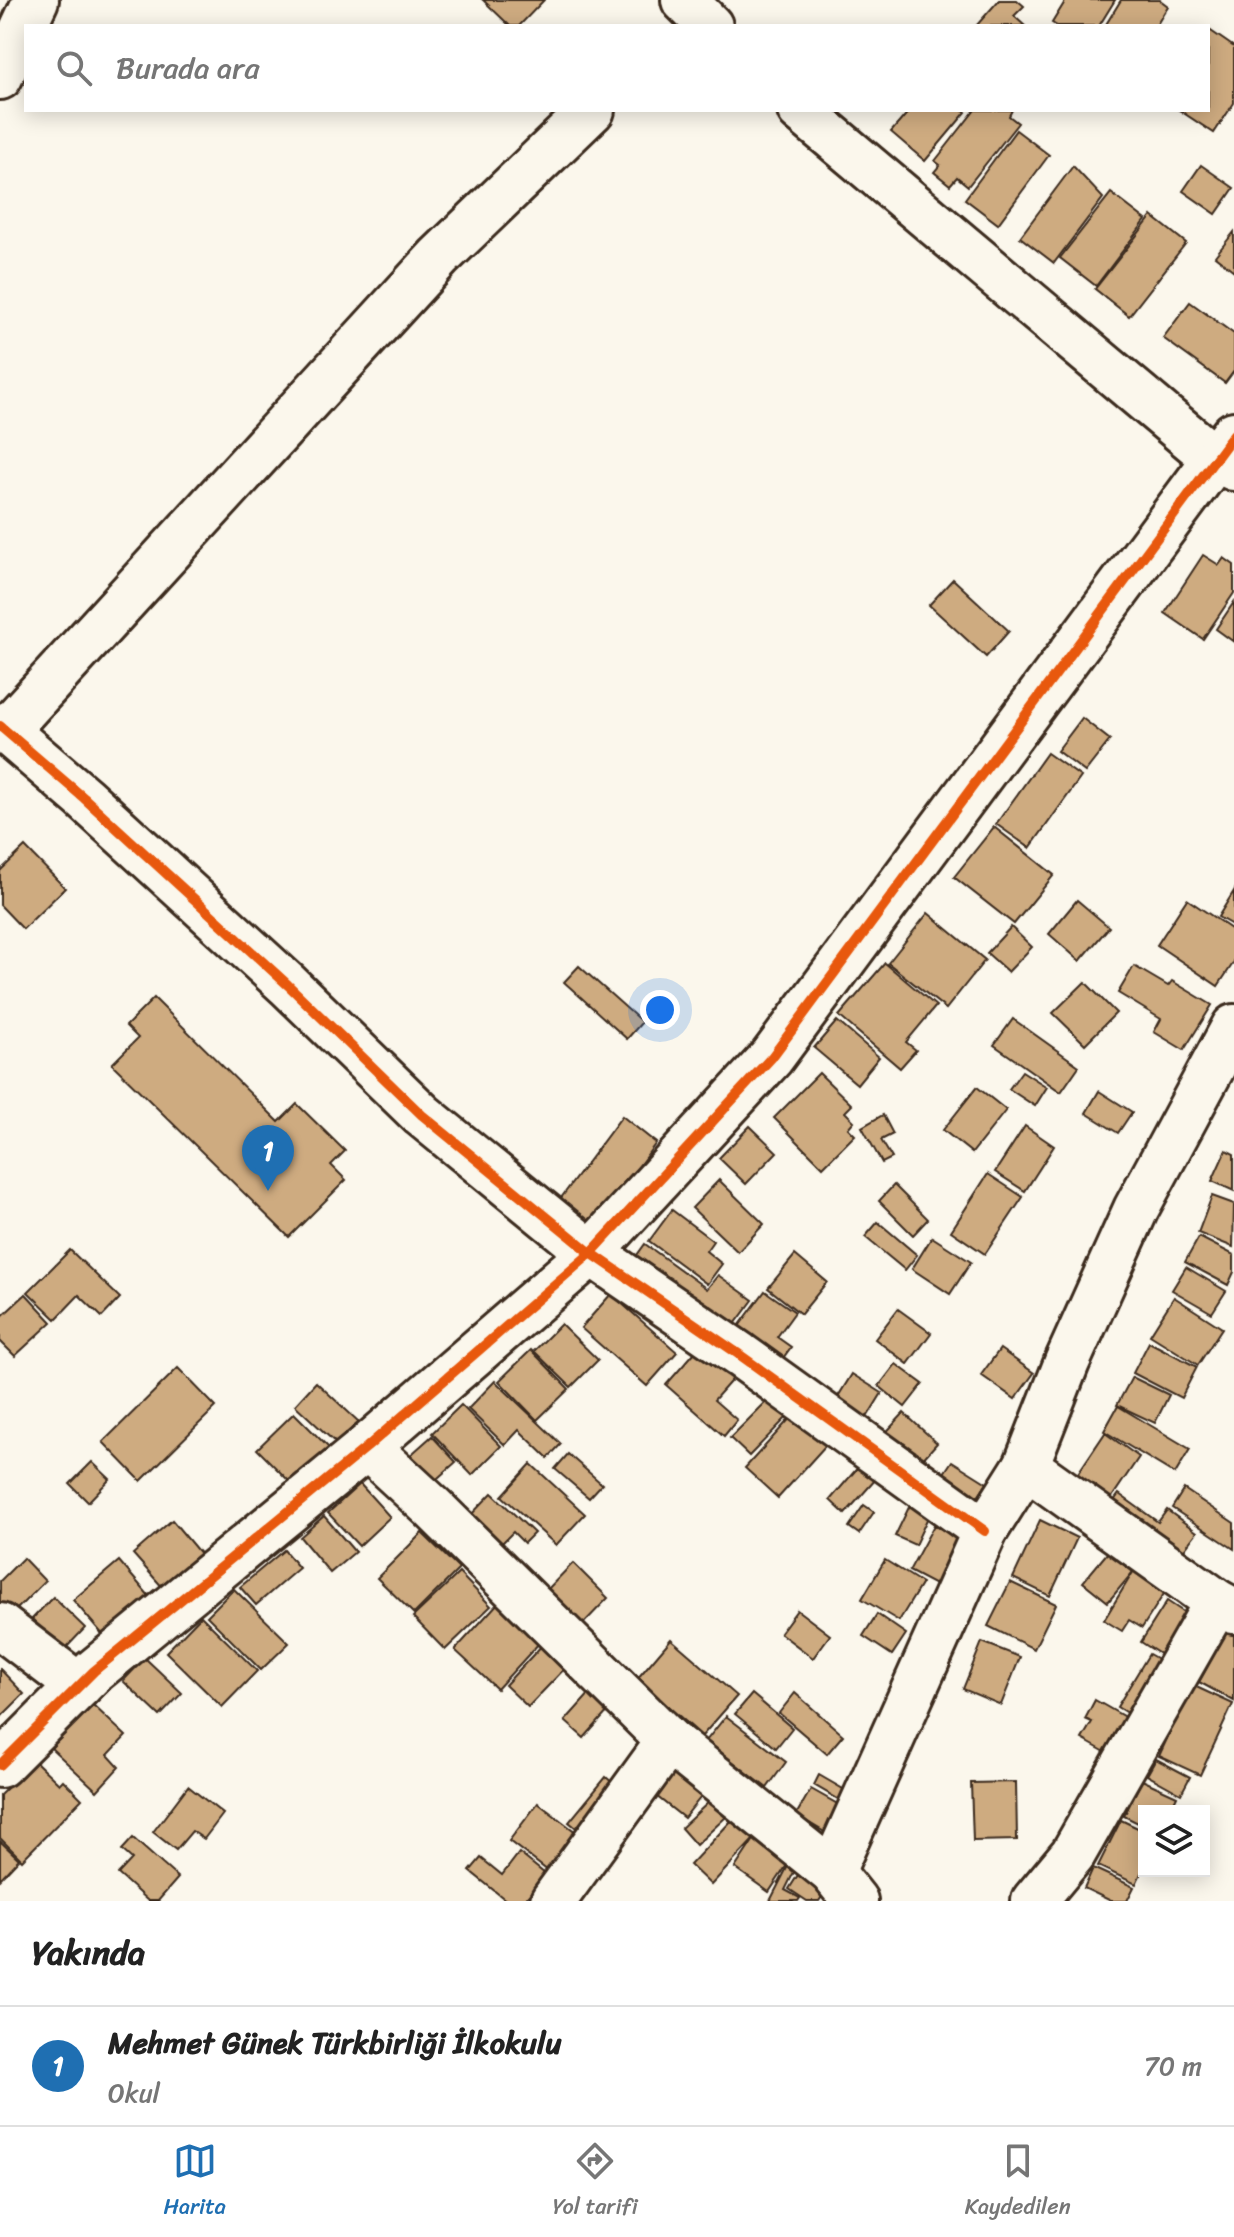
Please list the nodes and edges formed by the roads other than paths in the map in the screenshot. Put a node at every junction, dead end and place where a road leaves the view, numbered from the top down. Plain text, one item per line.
1 (36, 0) edge
2 (25, 24) edge
3 (24, 26) edge
4 (0, 77) edge
5 (590, 112) edge
6 (802, 112) edge
7 (1228, 454) edge
8 (3, 728) edge
9 (1234, 1027) edge
10 (591, 1253) junction
11 (367, 1447) junction
12 (1026, 1466) junction
13 (985, 1531) junction
14 (1226, 1607) edge
15 (0, 1626) edge
16 (79, 1686) junction
17 (669, 1741) junction
18 (0, 1765) edge
19 (843, 1891) edge
20 (553, 1901) edge
21 (1034, 1901) edge

1 - 2 street
3 - 4 street
5 - 8 street
6 - 7 street
7 - 10 street
8 - 10 street
9 - 12 street
10 - 11 street
10 - 13 street
11 - 16 street
11 - 17 street
12 - 13 street
12 - 14 street
13 - 19 street
14 - 21 street
15 - 16 street
16 - 18 street
17 - 19 street
17 - 20 street

